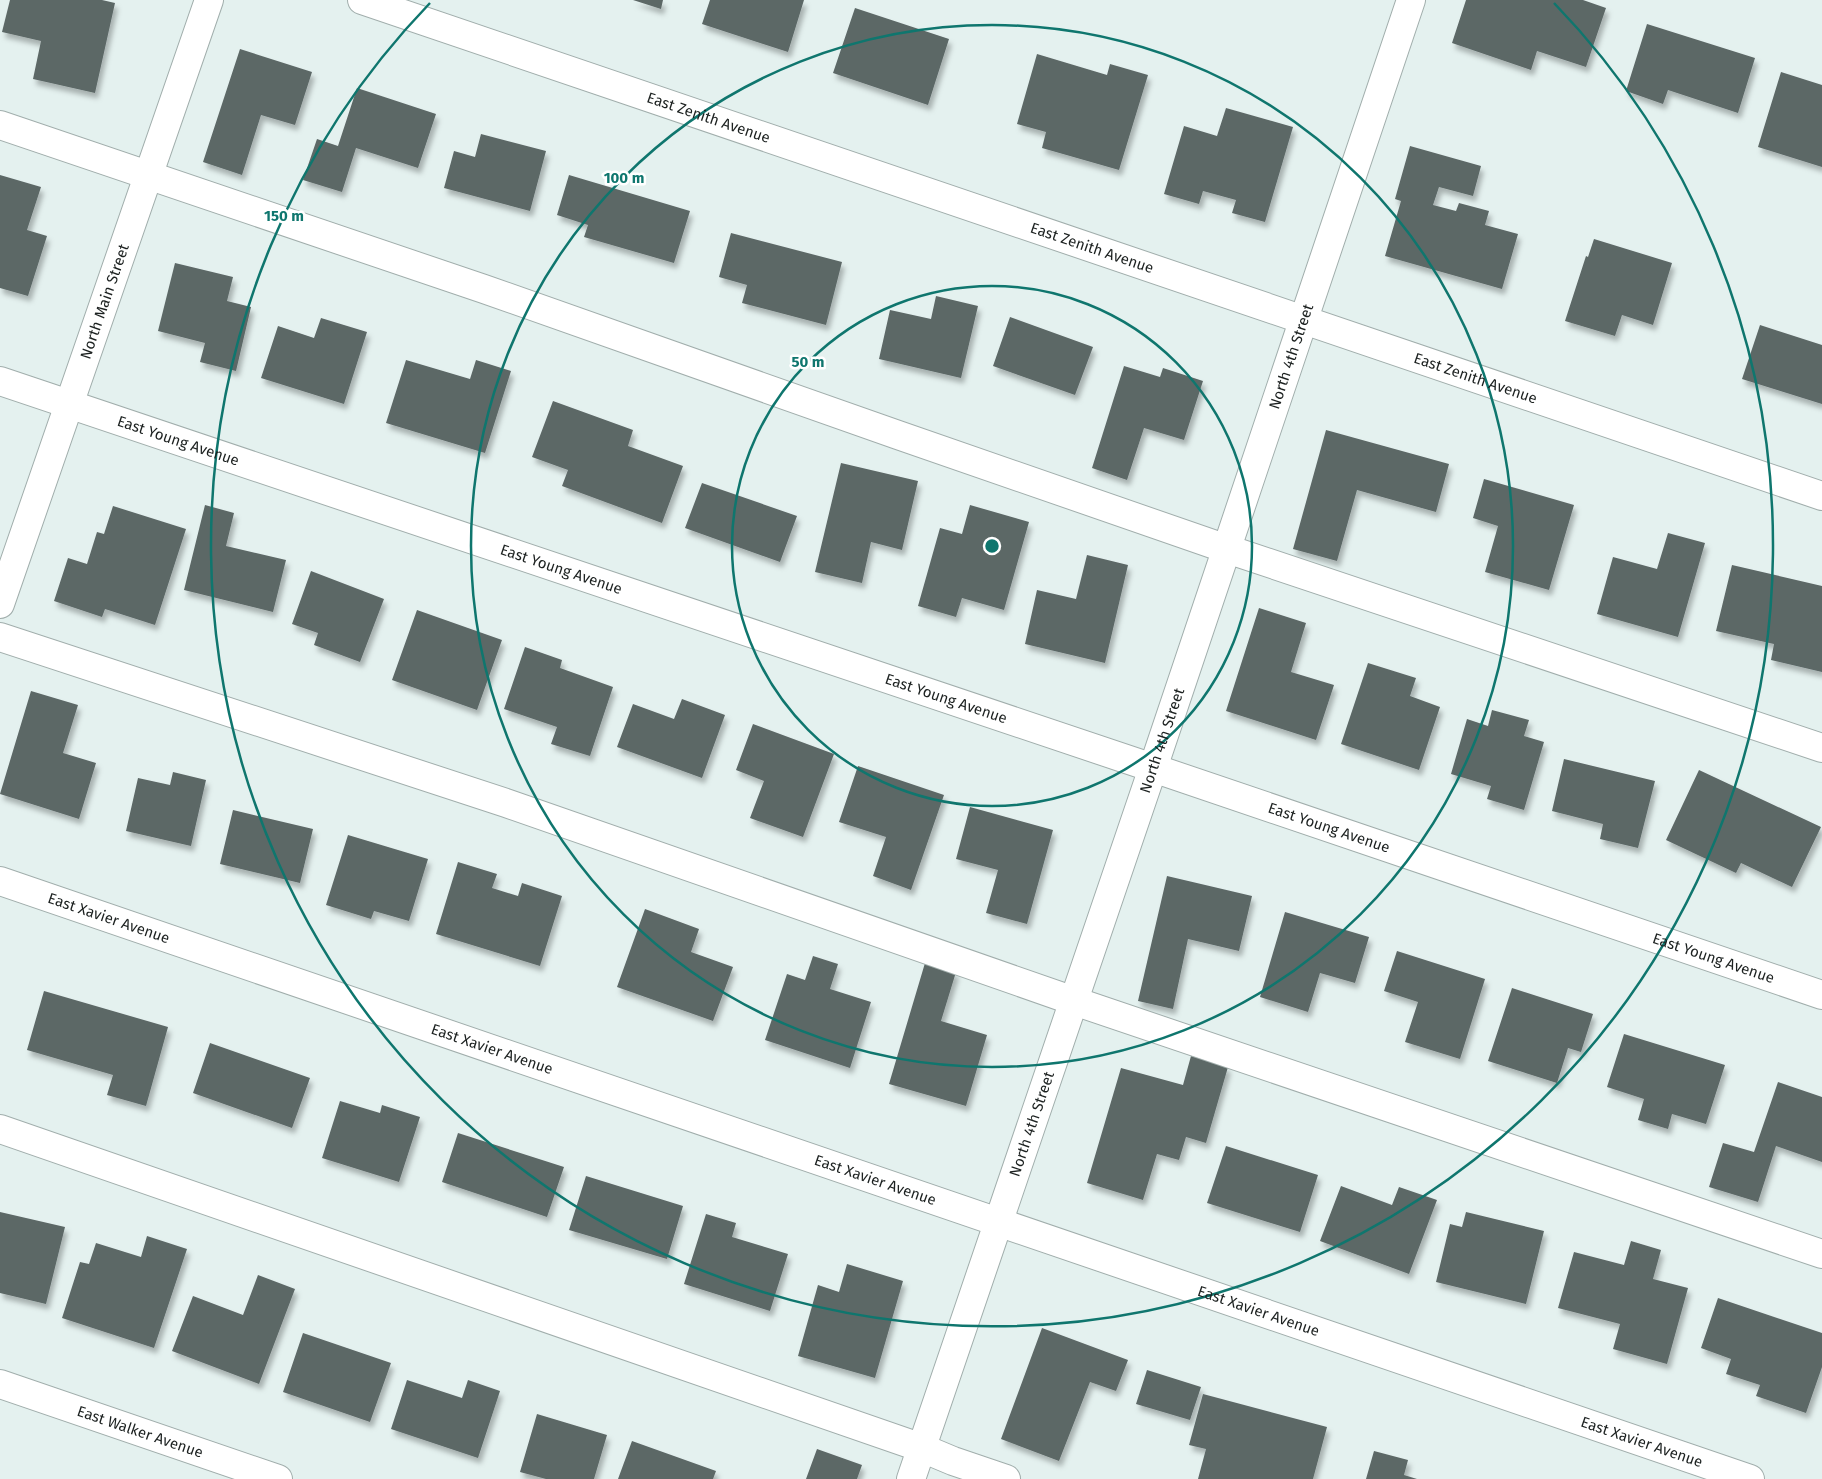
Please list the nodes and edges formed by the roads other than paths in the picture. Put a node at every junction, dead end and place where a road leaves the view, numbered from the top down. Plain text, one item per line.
1 (209, 0) edge
2 (362, 0) edge
3 (1411, 0) edge
4 (0, 125) edge
5 (148, 176) junction
6 (1304, 319) junction
7 (0, 380) edge
8 (68, 404) junction
9 (1822, 496) edge
10 (1227, 549) junction
11 (0, 604) edge
12 (0, 637) edge
13 (1822, 748) edge
14 (1153, 768) junction
15 (0, 880) edge
16 (1822, 995) edge
17 (1074, 1001) junction
18 (0, 1129) edge
19 (999, 1222) junction
20 (1822, 1254) edge
21 (0, 1384) edge
22 (922, 1448) junction
23 (278, 1479) edge
24 (911, 1479) edge
25 (1006, 1479) edge
26 (1750, 1479) edge

1 - 5 street, North Main Street
2 - 6 street, East Zenith Avenue
3 - 6 street, North 4th Street
4 - 5 street
5 - 8 street, North Main Street
5 - 10 street
6 - 9 street, East Zenith Avenue
6 - 10 street, North 4th Street
7 - 8 street, East Young Avenue
8 - 11 street, North Main Street
8 - 14 street, East Young Avenue
10 - 13 street
10 - 14 street, North 4th Street
12 - 17 street
14 - 16 street, East Young Avenue
14 - 17 street, North 4th Street
15 - 19 street, East Xavier Avenue
17 - 19 street, North 4th Street
17 - 20 street
18 - 22 street
19 - 22 street, North 4th Street
19 - 26 street, East Xavier Avenue
21 - 23 street, East Walker Avenue
22 - 24 street, North 4th Street
22 - 25 street

